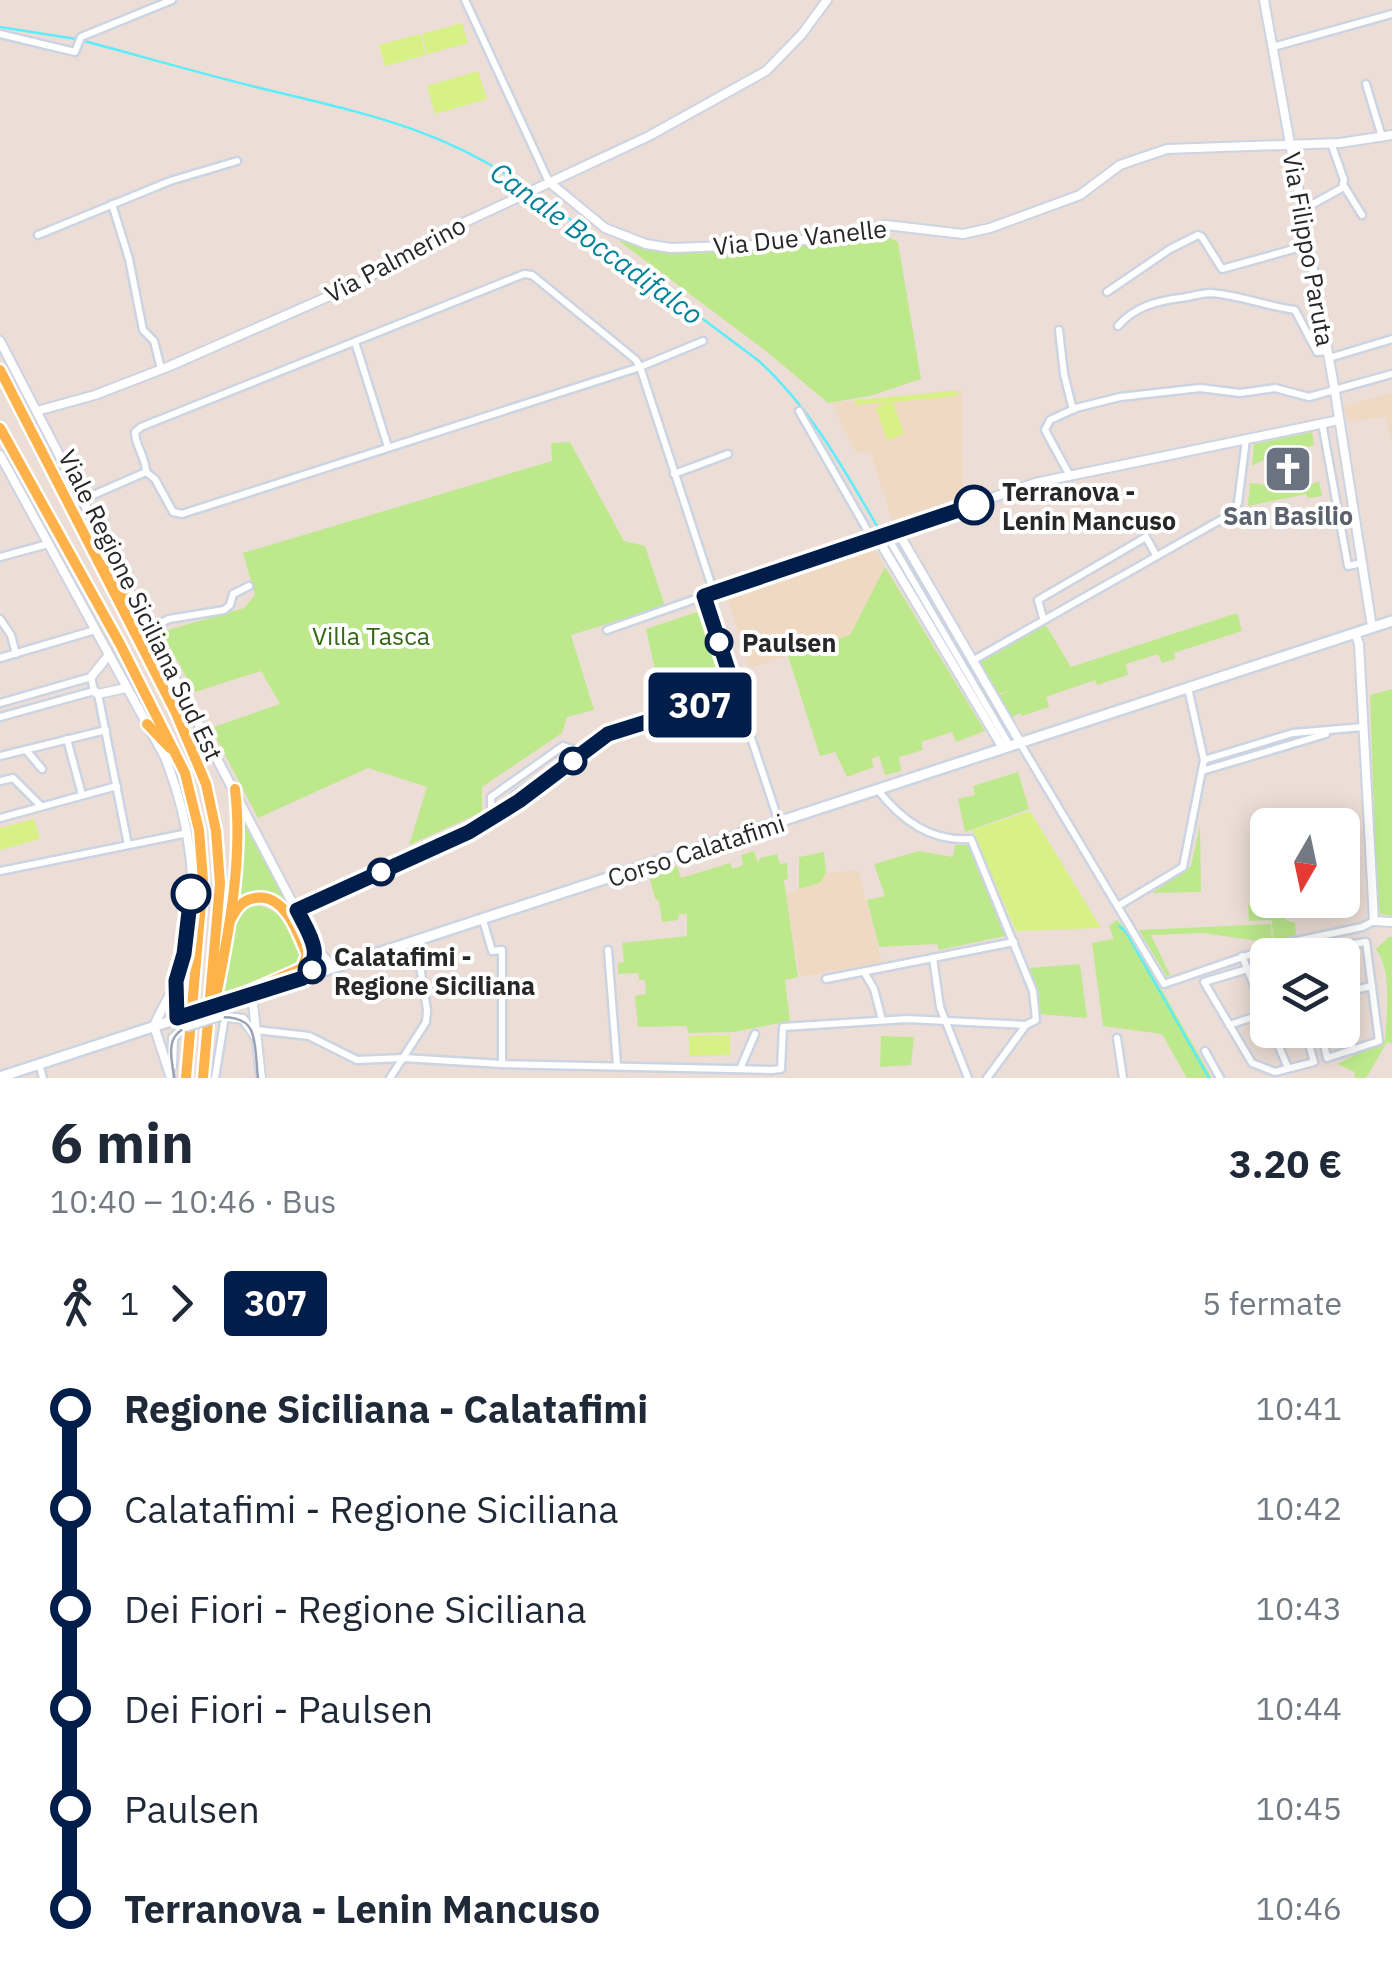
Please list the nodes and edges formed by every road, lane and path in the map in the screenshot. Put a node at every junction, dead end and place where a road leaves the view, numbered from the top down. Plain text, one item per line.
1 (172, 0) edge
2 (465, 0) edge
3 (827, 0) edge
4 (1264, 0) edge
5 (1392, 14) edge
6 (0, 34) edge
7 (1273, 46) junction
8 (1366, 84) dead end
9 (1387, 136) edge
10 (1331, 143) junction
11 (1290, 145) junction
12 (237, 160) dead end
13 (549, 182) junction
14 (1343, 186) junction
15 (112, 204) junction
16 (1302, 210) junction
17 (1362, 215) dead end
18 (38, 235) dead end
19 (1308, 245) junction
20 (1107, 292) dead end
21 (1118, 326) dead end
22 (1059, 330) dead end
23 (1392, 339) edge
24 (0, 341) edge
25 (703, 341) dead end
26 (355, 342) junction
27 (1328, 354) junction
28 (640, 367) junction
29 (162, 369) junction
30 (0, 370) edge
31 (1392, 374) edge
32 (1335, 392) junction
33 (1073, 410) junction
34 (37, 412) junction
35 (799, 412) dead end
36 (1339, 420) junction
37 (1322, 423) junction
38 (0, 428) edge
39 (1246, 439) junction
40 (388, 447) junction
41 (0, 454) edge
42 (728, 454) dead end
43 (146, 472) junction
44 (674, 474) junction
45 (1070, 476) junction
46 (84, 498) junction
47 (1351, 498) junction
48 (1336, 500) junction
49 (898, 532) junction
50 (880, 538) junction
51 (87, 539) junction
52 (48, 544) junction
53 (1156, 555) junction
54 (0, 557) edge
55 (1362, 563) junction
56 (249, 586) dead end
57 (709, 595) junction
58 (1043, 618) junction
59 (0, 620) edge
60 (1392, 621) edge
61 (1372, 628) junction
62 (95, 630) junction
63 (607, 630) dead end
64 (152, 634) junction
65 (1354, 634) junction
66 (16, 654) junction
67 (108, 656) junction
68 (0, 658) edge
69 (972, 661) junction
70 (91, 677) junction
71 (1188, 687) junction
72 (126, 688) junction
73 (96, 692) junction
74 (736, 694) junction
75 (0, 703) edge
76 (0, 717) edge
77 (146, 724) junction
78 (1363, 727) junction
79 (1341, 729) junction
80 (106, 730) junction
81 (67, 740) junction
82 (1011, 745) junction
83 (26, 750) junction
84 (580, 754) junction
85 (0, 756) edge
86 (180, 758) junction
87 (1204, 760) junction
88 (42, 769) dead end
89 (1202, 771) junction
90 (0, 781) edge
91 (116, 786) junction
92 (234, 789) junction
93 (878, 790) junction
94 (82, 796) junction
95 (42, 807) junction
96 (492, 816) junction
97 (0, 818) edge
98 (780, 823) junction
99 (188, 833) junction
100 (128, 845) junction
101 (0, 871) edge
102 (1118, 906) junction
103 (297, 910) junction
104 (483, 920) junction
105 (1374, 921) junction
106 (1392, 922) edge
107 (229, 925) junction
108 (1337, 932) junction
109 (1337, 938) edge
110 (416, 941) junction
111 (1014, 942) junction
112 (1360, 944) edge
113 (316, 946) junction
114 (608, 950) dead end
115 (1242, 956) junction
116 (932, 958) junction
117 (338, 967) junction
118 (1250, 968) edge
119 (1246, 969) junction
120 (864, 972) junction
121 (303, 978) junction
122 (1250, 978) edge
123 (826, 979) dead end
124 (176, 981) junction
125 (1372, 986) junction
126 (1360, 988) edge
127 (252, 994) junction
128 (222, 1012) junction
129 (185, 1018) junction
130 (1250, 1019) edge
131 (882, 1020) junction
132 (946, 1020) junction
133 (1229, 1024) junction
134 (1026, 1025) junction
135 (154, 1026) junction
136 (755, 1034) dead end
137 (257, 1035) junction
138 (1117, 1038) dead end
139 (206, 1046) junction
140 (1280, 1048) edge
141 (1310, 1048) edge
142 (1325, 1048) edge
143 (1204, 1050) dead end
144 (1353, 1050) joint
145 (403, 1058) junction
146 (38, 1064) junction
147 (502, 1064) junction
148 (617, 1066) junction
149 (1288, 1068) junction
150 (737, 1072) edge
151 (772, 1074) edge
152 (0, 1077) edge
153 (43, 1078) edge
154 (172, 1078) edge
155 (186, 1078) edge
156 (203, 1078) edge
157 (215, 1078) edge
158 (261, 1078) edge
159 (390, 1078) edge
160 (968, 1078) edge
161 (988, 1078) edge
162 (1123, 1078) edge
163 (1220, 1078) edge

1 - 6 street
2 - 13 street
3 - 13 street, Via Palmerino
4 - 7 street, Via Filippo Paruta
5 - 7 street
7 - 11 street, Via Filippo Paruta
8 - 9 street
9 - 10 street, Via Due Vanelle
10 - 11 street, Via Due Vanelle
10 - 14 street
11 - 13 street, Via Due Vanelle
11 - 16 street, Via Filippo Paruta
12 - 15 street
13 - 29 street, Via Palmerino
14 - 16 street
14 - 17 street
15 - 18 street
15 - 29 street
16 - 19 street, Via Filippo Paruta
19 - 20 street
19 - 27 street, Via Filippo Paruta
21 - 27 street
22 - 33 street
23 - 27 street
24 - 34 street, Viale Regione Siciliana Sud Est
25 - 28 street
26 - 28 street
26 - 40 street
26 - 43 street
27 - 32 street, Via Filippo Paruta
28 - 40 street
28 - 44 street
29 - 34 street, Via Palmerino
30 - 51 main road, Viale Regione Siciliana Sud Est
31 - 32 street
32 - 33 street
32 - 36 street, Via Filippo Paruta
33 - 45 street
34 - 46 street, Viale Regione Siciliana Sud Est
35 - 50 street
36 - 37 street
36 - 47 street, Via Filippo Paruta
37 - 39 street
37 - 48 street, Via Filippo Paruta
38 - 86 main road, Viale Regione Siciliana Sud Est
39 - 45 street
39 - 53 street
40 - 43 street
41 - 52 street, Viale Regione Siciliana Sud Est
42 - 44 street
43 - 46 street
44 - 57 street
45 - 49 street
46 - 64 street, Viale Regione Siciliana Sud Est
47 - 48 street
47 - 55 street, Via Filippo Paruta
48 - 55 street, Via Filippo Paruta
49 - 50 street
49 - 69 street
50 - 57 street
50 - 82 street
51 - 64 main road
51 - 139 main road, Viale Regione Siciliana Sud Est
52 - 54 street
52 - 62 street, Viale Regione Siciliana Sud Est
53 - 58 street
53 - 58 street
55 - 61 street, Via Filippo Paruta
56 - 64 street
57 - 63 street
57 - 74 street
58 - 69 street
59 - 66 street
60 - 61 main road, Corso Calatafimi
61 - 65 main road, Corso Calatafimi
62 - 66 street
62 - 67 street, Viale Regione Siciliana Sud Est
64 - 92 street, Viale Regione Siciliana Sud Est
65 - 71 main road, Corso Calatafimi
65 - 78 street
66 - 68 street
67 - 70 street
67 - 72 street, Viale Regione Siciliana Sud Est
69 - 82 street
70 - 73 street
70 - 75 street
71 - 82 main road, Corso Calatafimi
71 - 87 street
72 - 73 street
72 - 77 street, Viale Regione Siciliana Sud Est
73 - 76 street
73 - 80 street
74 - 84 street
74 - 98 street
77 - 86 main road
77 - 99 street, Viale Regione Siciliana Sud Est
78 - 79 street
78 - 105 street
79 - 87 street
79 - 89 street
80 - 81 street
80 - 91 street
81 - 83 street
81 - 94 street
82 - 93 main road, Corso Calatafimi
82 - 102 street
83 - 85 street
83 - 88 street
84 - 96 street
84 - 96 street
86 - 129 main road, Viale Regione Siciliana Sud Est
87 - 89 street
89 - 102 street
90 - 95 street
91 - 94 street
91 - 100 street
92 - 103 street, Viale Regione Siciliana Sud Est
92 - 107 main road
93 - 98 main road, Corso Calatafimi
93 - 111 street
94 - 95 street
95 - 97 street
96 - 103 street
98 - 104 main road, Corso Calatafimi
99 - 100 street
99 - 124 street, Viale Regione Siciliana Sud Est
100 - 101 street
102 - 115 street
103 - 113 street, Viale Regione Siciliana Sud Est
104 - 110 main road, Corso Calatafimi
104 - 147 street
105 - 106 street
105 - 108 street
107 - 128 main road
107 - 139 main road
108 - 109 street
108 - 115 street
110 - 117 main road, Corso Calatafimi
110 - 145 street
111 - 116 street
111 - 134 street
112 - 125 street
113 - 117 street, Viale Regione Siciliana Sud Est
113 - 121 street
114 - 148 street
115 - 119 street
116 - 120 street
116 - 132 street
117 - 121 main road, Corso Calatafimi
118 - 119 street
119 - 122 street
119 - 133 street
120 - 123 street
120 - 131 street
121 - 127 main road, Corso Calatafimi
124 - 129 street, Viale Regione Siciliana Sud Est
124 - 135 street, Viale Regione Siciliana Sud Est
125 - 126 street
125 - 144 street
127 - 128 main road, Corso Calatafimi
127 - 137 street
128 - 129 main road, Corso Calatafimi, bridge
128 - 137 street
128 - 157 street
129 - 135 main road, Corso Calatafimi
129 - 154 street
129 - 155 main road
130 - 133 street
131 - 132 street
131 - 151 street
132 - 134 street
132 - 160 street
133 - 149 street
134 - 161 street
135 - 146 main road, Corso Calatafimi
135 - 154 street
136 - 150 street
137 - 145 street
137 - 158 street
138 - 162 street
139 - 156 main road
140 - 149 street
141 - 149 street
142 - 144 street
143 - 163 street
145 - 147 street
145 - 159 street
146 - 152 main road, Corso Calatafimi
146 - 153 street
147 - 148 street
148 - 150 street
150 - 151 street

